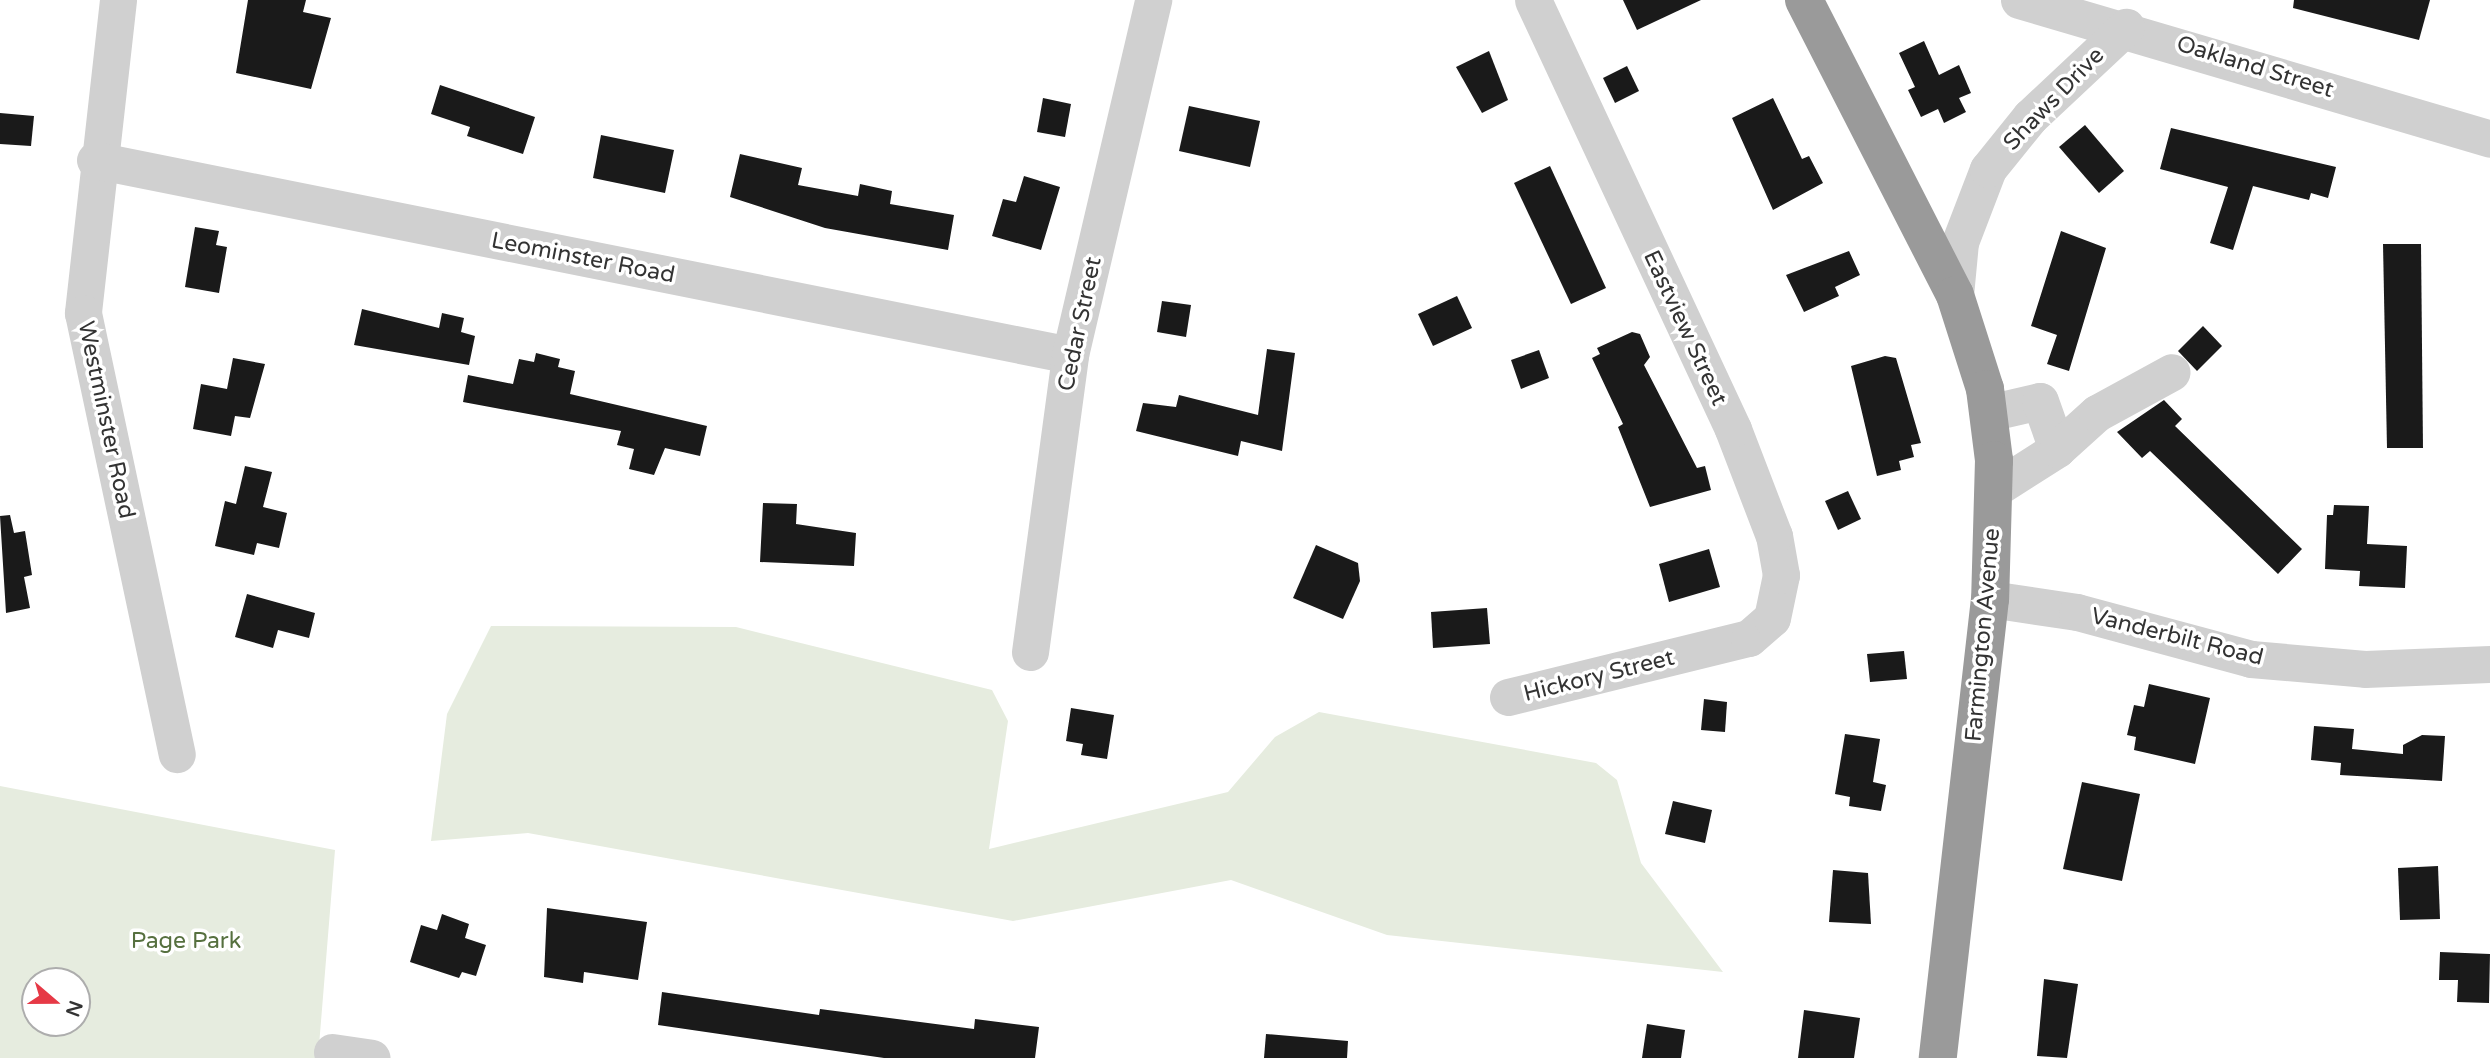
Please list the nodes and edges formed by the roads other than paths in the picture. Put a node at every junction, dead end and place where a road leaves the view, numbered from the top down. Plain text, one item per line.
1 (118, 0) edge
2 (1153, 0) edge
3 (1533, 0) edge
4 (1804, 0) edge
5 (2019, 0) edge
6 (2126, 27) junction
7 (2490, 139) edge
8 (95, 160) junction
9 (1955, 295) junction
10 (1070, 355) junction
11 (2172, 372) dead end
12 (1988, 413) junction
13 (2057, 449) junction
14 (1993, 490) junction
15 (1990, 599) junction
16 (1731, 646) joint
17 (1030, 652) dead end
18 (2490, 664) edge
19 (1508, 697) dead end
20 (177, 754) dead end
21 (332, 1052) dead end
22 (372, 1058) edge
23 (1938, 1058) edge

1 - 8 street, Westminster Road
2 - 10 street, Cedar Street
3 - 16 street, Eastview Street
4 - 9 highway, Farmington Avenue
5 - 6 street, Oakland Street
6 - 7 street, Oakland Street
6 - 9 street, Shaws Drive
8 - 10 street, Leominster Road
8 - 20 street, Westminster Road
9 - 12 highway, Farmington Avenue
10 - 17 street, Cedar Street
11 - 13 street
12 - 13 street
12 - 14 highway, Farmington Avenue
13 - 14 street
14 - 15 highway, Farmington Avenue
15 - 18 street, Vanderbilt Road
15 - 23 highway, Farmington Avenue
16 - 19 street, Hickory Street
21 - 22 street

